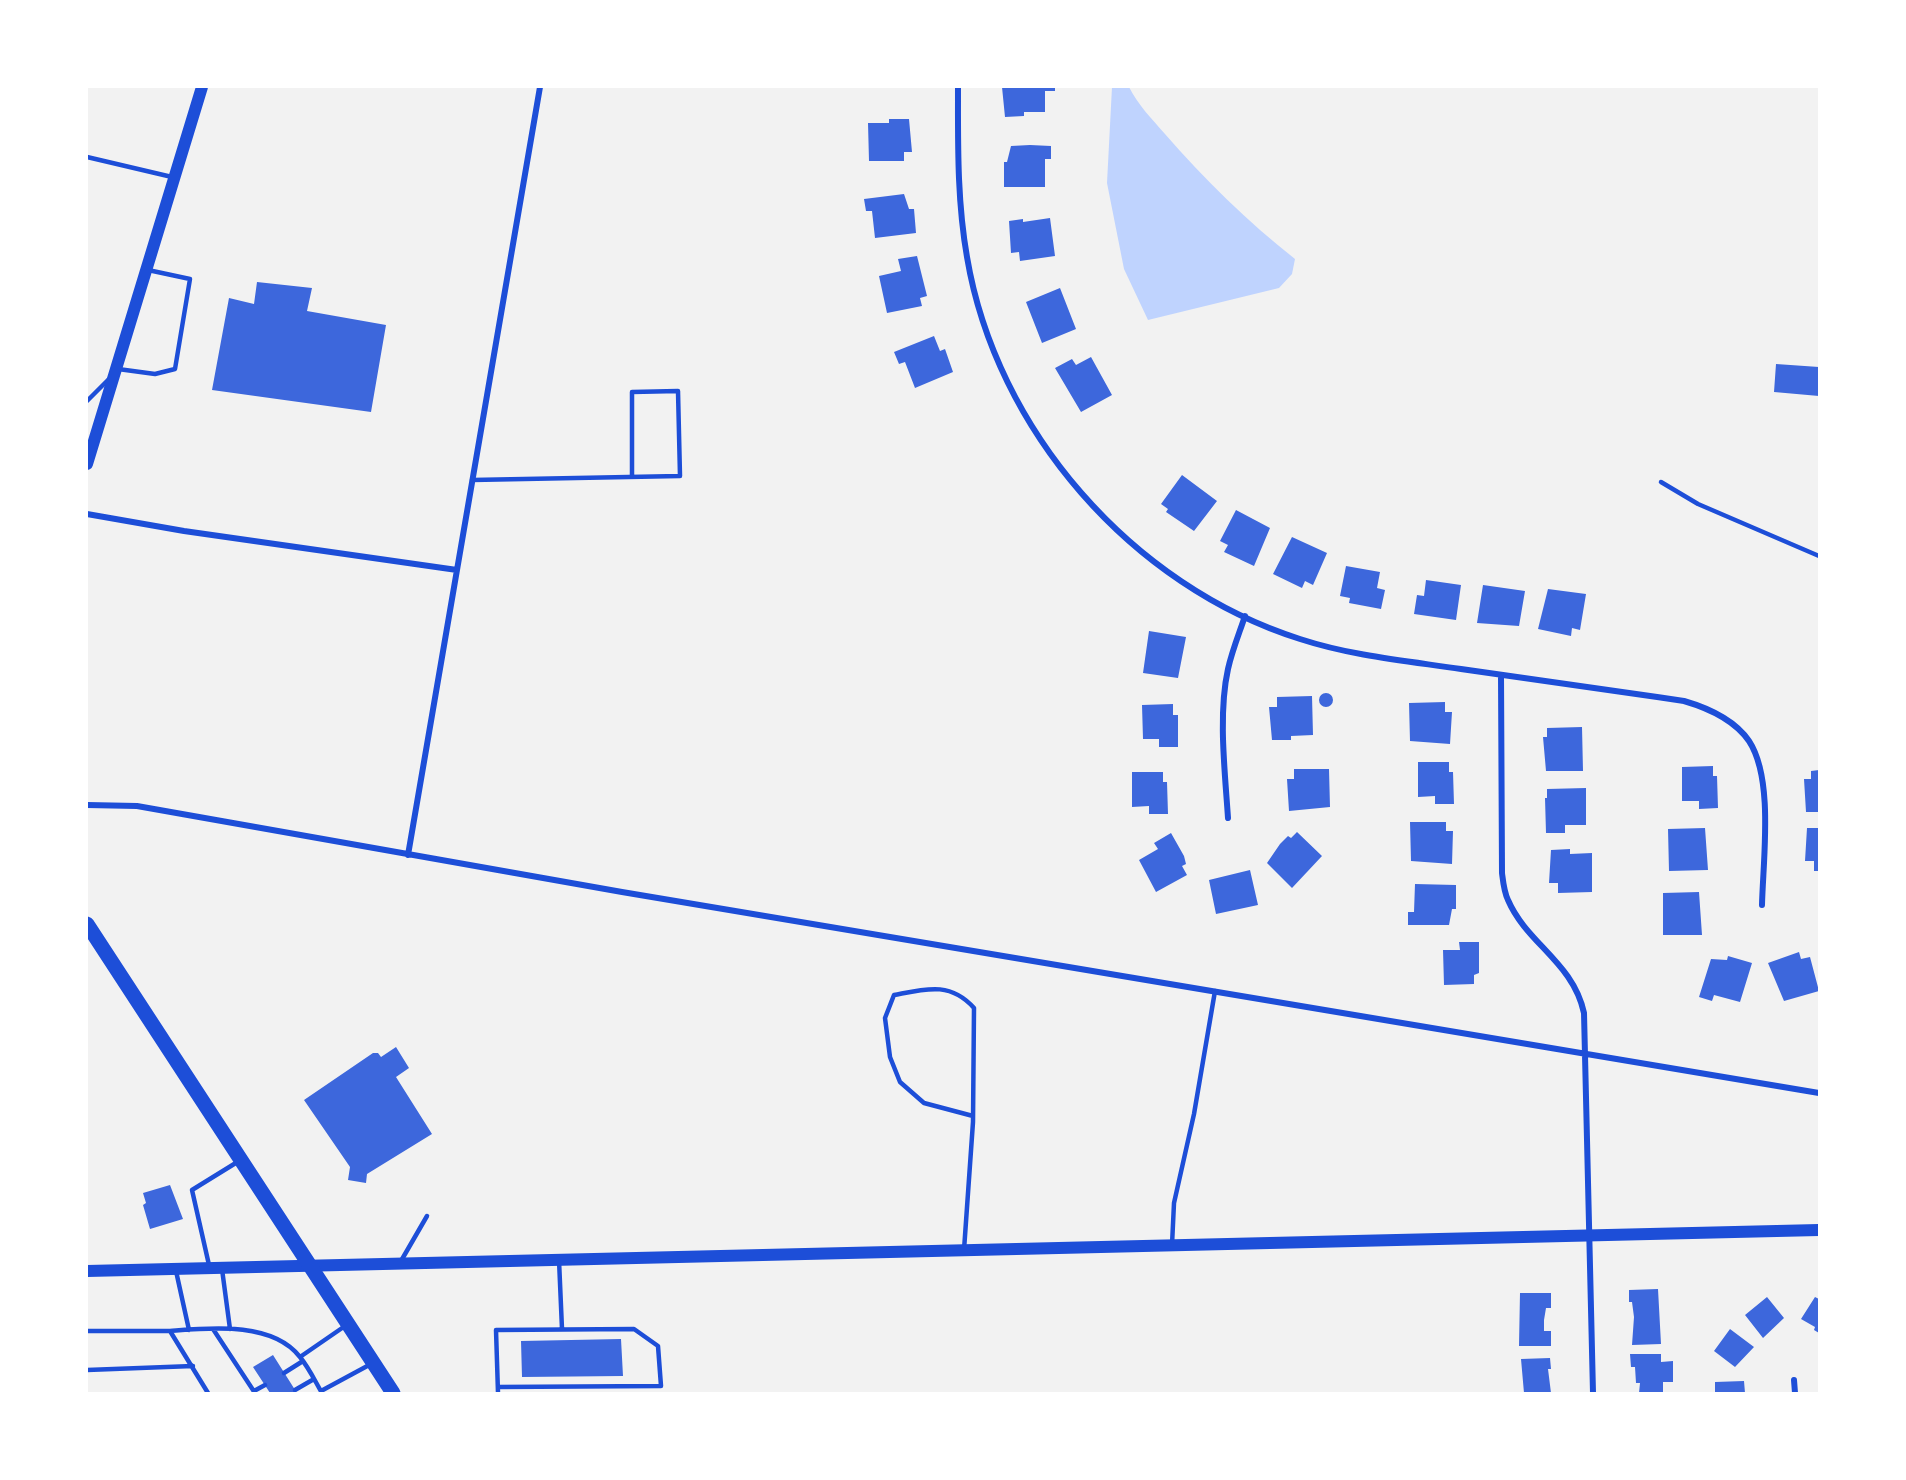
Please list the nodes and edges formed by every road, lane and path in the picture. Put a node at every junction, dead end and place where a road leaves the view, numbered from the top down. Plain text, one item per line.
1 (202, 87) edge
2 (540, 87) edge
3 (958, 87) edge
4 (87, 157) edge
5 (174, 177) junction
6 (145, 270) junction
7 (114, 372) junction
8 (87, 401) edge
9 (87, 464) edge
10 (632, 477) junction
11 (472, 480) junction
12 (1661, 482) dead end
13 (87, 514) edge
14 (1819, 556) edge
15 (458, 570) junction
16 (1245, 616) junction
17 (1501, 675) junction
18 (87, 805) edge
19 (1228, 818) dead end
20 (408, 855) junction
21 (1762, 905) dead end
22 (87, 924) edge
23 (1215, 991) junction
24 (1586, 1055) junction
25 (1819, 1093) edge
26 (973, 1116) junction
27 (241, 1159) junction
28 (427, 1216) dead end
29 (1819, 1230) edge
30 (1590, 1234) junction
31 (1173, 1245) junction
32 (964, 1250) junction
33 (560, 1259) junction
34 (400, 1263) junction
35 (310, 1265) junction
36 (216, 1268) junction
37 (176, 1269) junction
38 (87, 1271) edge
39 (348, 1323) junction
40 (213, 1329) junction
41 (230, 1329) junction
42 (562, 1329) junction
43 (189, 1330) junction
44 (87, 1331) edge
45 (170, 1331) junction
46 (301, 1359) junction
47 (373, 1362) junction
48 (193, 1366) junction
49 (87, 1370) edge
50 (284, 1373) dead end
51 (314, 1379) junction
52 (1794, 1380) dead end
53 (265, 1385) dead end
54 (498, 1387) junction
55 (295, 1390) dead end
56 (255, 1392) edge
57 (321, 1392) edge
58 (208, 1393) edge
59 (393, 1393) edge
60 (498, 1393) edge
61 (1593, 1393) edge
62 (1795, 1393) edge

1 - 5 main road
2 - 11 street
3 - 16 street
4 - 5 lane
5 - 6 main road
6 - 7 main road
6 - 7 lane
7 - 8 lane
7 - 9 main road
10 - 10 lane
10 - 11 lane
11 - 15 street
12 - 14 lane
13 - 15 street
15 - 20 street
16 - 17 street
16 - 19 street
17 - 21 street
17 - 24 street
18 - 20 street
20 - 23 street
22 - 27 main road
23 - 24 street
23 - 31 lane
24 - 25 street
24 - 30 street
26 - 26 lane
26 - 32 lane
27 - 35 main road
27 - 36 lane
28 - 34 lane
29 - 30 main road
30 - 31 main road
30 - 61 street
31 - 32 main road
32 - 33 main road
33 - 34 main road
33 - 42 lane
34 - 35 main road
35 - 36 main road
35 - 39 main road
36 - 37 main road
36 - 41 lane
37 - 38 main road
37 - 43 lane
39 - 46 lane
39 - 47 main road
40 - 41 lane
40 - 43 lane
40 - 56 lane
41 - 46 lane
42 - 54 lane
42 - 54 lane
43 - 45 lane
44 - 45 lane
45 - 48 lane
46 - 50 lane
46 - 51 lane
47 - 57 lane
47 - 59 main road
48 - 49 lane
48 - 58 lane
51 - 55 lane
51 - 57 lane
52 - 62 street
53 - 56 lane
54 - 60 lane

